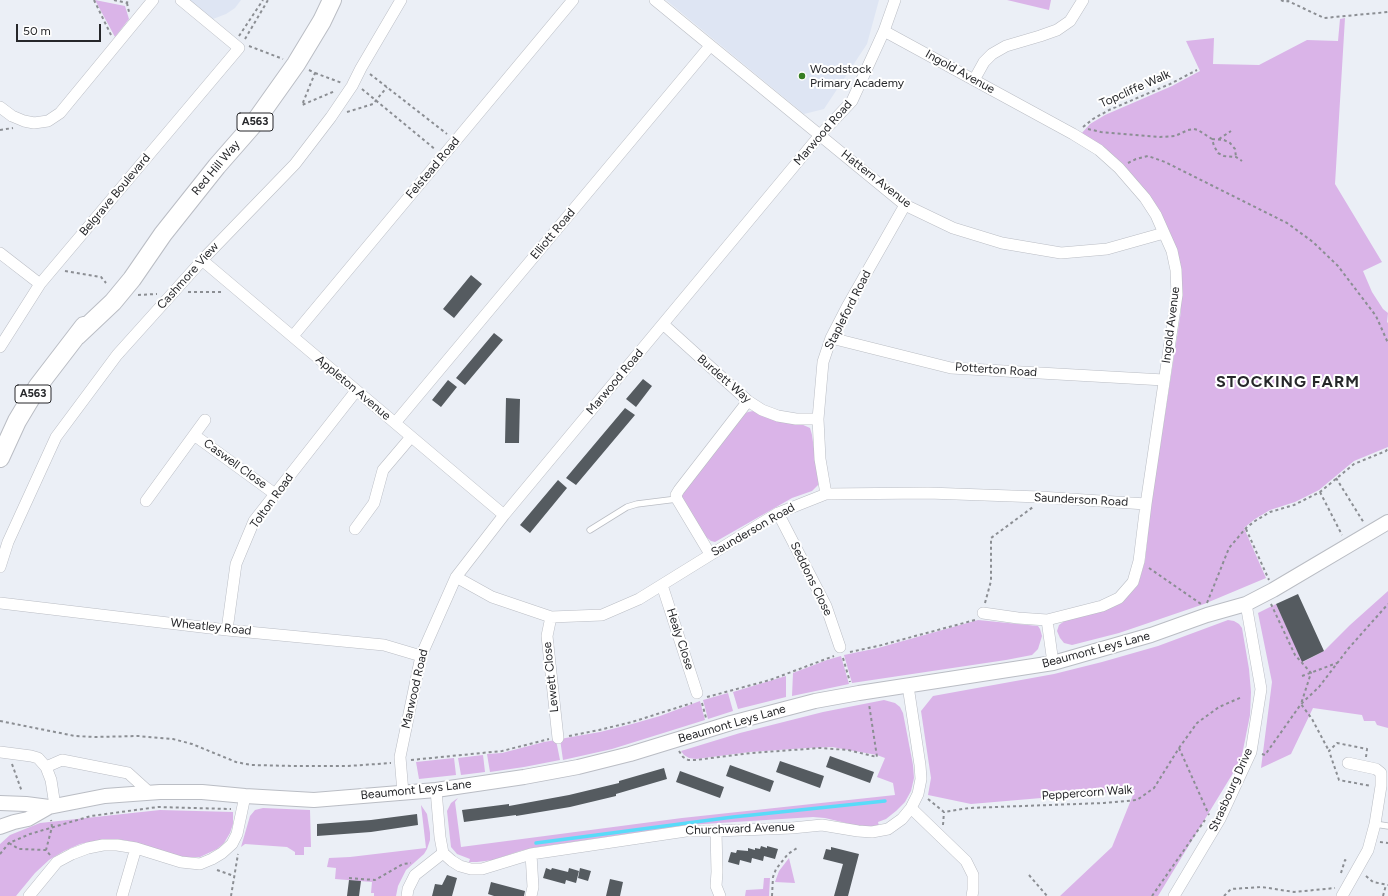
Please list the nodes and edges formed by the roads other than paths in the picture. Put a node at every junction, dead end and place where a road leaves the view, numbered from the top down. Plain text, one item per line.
1 (154, 0) edge
2 (180, 0) edge
3 (332, 0) edge
4 (401, 0) edge
5 (573, 0) edge
6 (655, 0) edge
7 (895, 0) edge
8 (1083, 0) edge
9 (884, 32) junction
10 (710, 46) junction
11 (974, 80) junction
12 (0, 107) edge
13 (820, 135) junction
14 (905, 205) junction
15 (1164, 233) junction
16 (0, 253) edge
17 (202, 260) junction
18 (40, 284) junction
19 (663, 324) junction
20 (293, 336) junction
21 (831, 338) junction
22 (0, 347) edge
23 (1164, 380) junction
24 (356, 390) junction
25 (748, 402) junction
26 (818, 419) junction
27 (204, 420) dead end
28 (395, 423) junction
29 (194, 435) junction
30 (411, 437) junction
31 (0, 458) edge
32 (275, 494) junction
33 (826, 494) junction
34 (677, 499) junction
35 (146, 501) dead end
36 (1146, 504) junction
37 (778, 513) junction
38 (504, 515) junction
39 (1388, 522) edge
40 (355, 529) dead end
41 (590, 530) dead end
42 (710, 554) junction
43 (0, 567) edge
44 (456, 577) junction
45 (662, 585) junction
46 (0, 603) edge
47 (1246, 604) junction
48 (983, 613) dead end
49 (551, 617) junction
50 (1048, 620) junction
51 (227, 630) junction
52 (840, 647) road end
53 (421, 656) junction
54 (1053, 663) junction
55 (908, 686) junction
56 (697, 693) road end
57 (558, 738) dead end
58 (0, 752) edge
59 (1348, 763) dead end
60 (46, 767) junction
61 (1384, 771) edge
62 (436, 790) junction
63 (149, 792) junction
64 (403, 792) junction
65 (0, 803) edge
66 (244, 803) junction
67 (52, 806) junction
68 (911, 808) junction
69 (1375, 824) junction
70 (1388, 826) edge
71 (0, 827) edge
72 (716, 831) junction
73 (136, 848) junction
74 (443, 854) junction
75 (531, 854) junction
76 (1344, 891) edge
77 (29, 896) edge
78 (122, 896) edge
79 (406, 896) edge
80 (531, 896) edge
81 (720, 896) edge
82 (972, 896) edge
83 (1174, 896) edge

1 - 12 street
2 - 18 street, Belgrave Boulevard
3 - 31 highway, Red Hill Way / A563
4 - 17 street, Cashmore View
5 - 20 street, Felstead Road
6 - 10 street, Hattern Avenue
7 - 9 street, Marwood Road
8 - 11 street
9 - 11 street, Ingold Avenue
9 - 13 street, Marwood Road
10 - 13 street, Hattern Avenue
10 - 28 street, Elliott Road
11 - 15 street, Ingold Avenue
13 - 14 street, Hattern Avenue
13 - 19 street, Marwood Road
14 - 15 street, Hattern Avenue
14 - 21 street, Stapleford Road
15 - 23 street, Ingold Avenue
16 - 18 street
17 - 20 street, Appleton Avenue
17 - 43 street, Cashmore View
18 - 22 street, Belgrave Boulevard
19 - 25 street, Burdett Way
19 - 38 street, Marwood Road
20 - 24 street, Appleton Avenue
21 - 23 street, Potterton Road
21 - 26 street, Stapleford Road
23 - 36 street, Ingold Avenue
24 - 28 street, Appleton Avenue
24 - 32 street, Tolton Road
25 - 26 street, Burdett Way
25 - 34 street
26 - 33 street, Stapleford Road
27 - 29 street, Caswell Close
28 - 30 street, Appleton Avenue
29 - 32 street, Caswell Close
29 - 35 street, Caswell Close
30 - 38 street, Appleton Avenue
30 - 40 street
32 - 51 street, Tolton Road
33 - 36 street, Saunderson Road
33 - 37 street, Saunderson Road
34 - 41 lane
34 - 42 street
36 - 50 street, Ingold Avenue
37 - 42 street, Saunderson Road
37 - 52 street, Seddons Close
38 - 44 street, Marwood Road
39 - 47 street, Beaumont Leys Lane
42 - 45 street, Saunderson Road
44 - 49 street, Saunderson Road
44 - 53 street, Marwood Road
45 - 49 street, Saunderson Road
45 - 56 street, Healy Close
46 - 51 street, Wheatley Road
47 - 54 street, Beaumont Leys Lane
47 - 83 street, Strasbourg Drive
48 - 50 street, Ingold Avenue
49 - 57 street, Lewett Close
50 - 54 street
51 - 53 street, Wheatley Road
53 - 64 street, Marwood Road
54 - 55 street, Beaumont Leys Lane
55 - 62 street, Beaumont Leys Lane
55 - 68 street, Churchward Avenue
58 - 60 street
59 - 61 street
60 - 63 street
60 - 67 street
61 - 69 street
62 - 64 street, Beaumont Leys Lane
62 - 74 street
63 - 66 street, Beaumont Leys Lane
63 - 67 street, Beaumont Leys Lane
64 - 66 street, Beaumont Leys Lane
65 - 67 street, Beaumont Leys Lane
66 - 73 street
67 - 71 street, Beaumont Leys Lane
68 - 72 street, Churchward Avenue
68 - 82 street
69 - 70 lane
69 - 76 street
72 - 75 street, Churchward Avenue
72 - 81 street
73 - 77 street
73 - 78 street
74 - 75 street, Churchward Avenue
74 - 79 street
75 - 80 street

